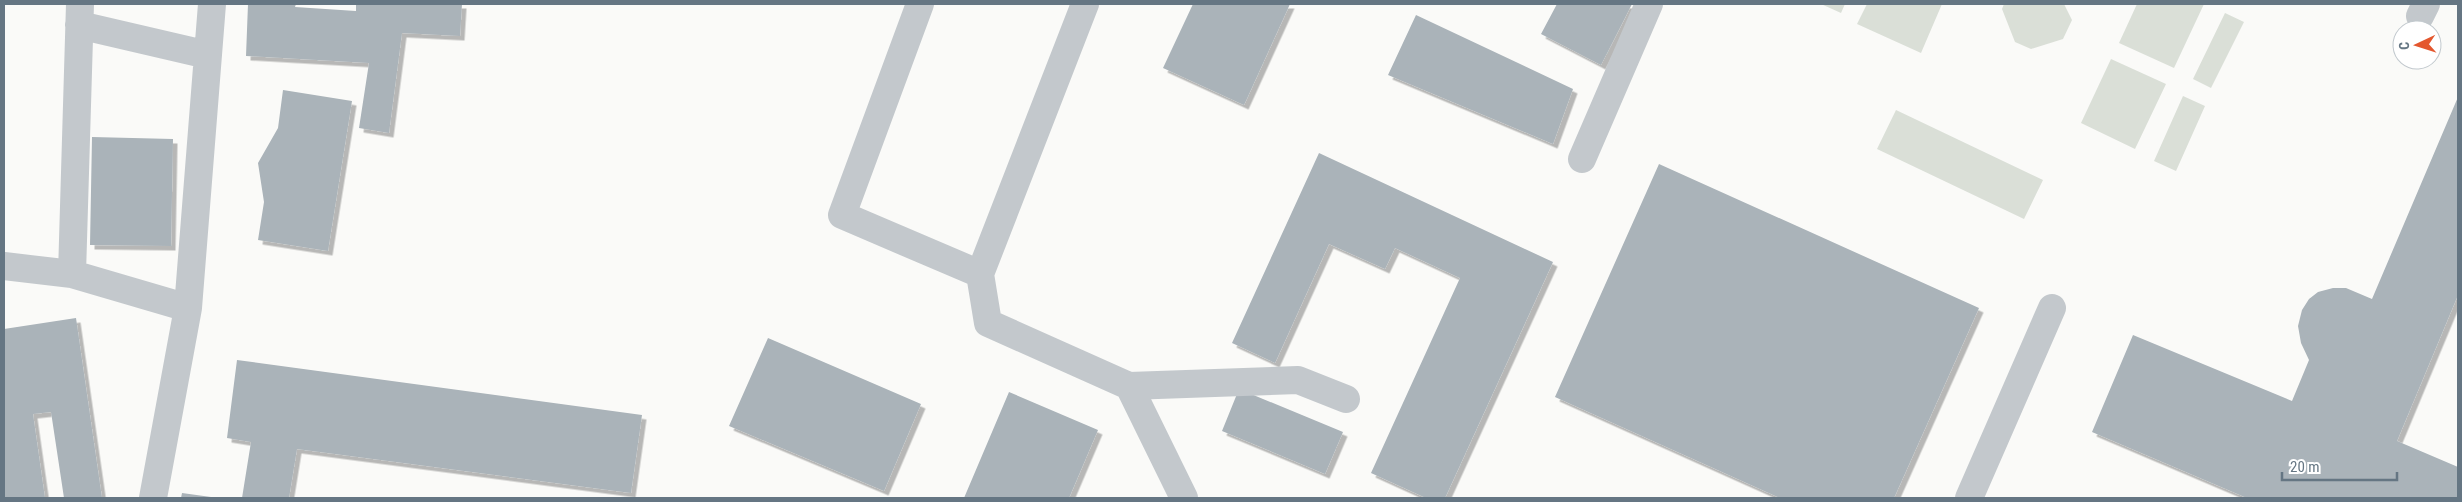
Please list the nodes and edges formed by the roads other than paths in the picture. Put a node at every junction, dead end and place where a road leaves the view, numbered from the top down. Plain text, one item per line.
1 (212, 4) edge
2 (920, 4) edge
3 (1085, 4) edge
4 (1649, 4) edge
5 (80, 14) edge
6 (208, 55) junction
7 (1582, 160) dead end
8 (4, 266) edge
9 (72, 274) junction
10 (980, 274) junction
11 (188, 308) junction
12 (2052, 308) dead end
13 (1129, 386) junction
14 (1346, 399) dead end
15 (153, 498) edge
16 (1184, 498) edge
17 (1969, 498) edge

1 - 6 street
2 - 10 street
3 - 10 street
4 - 7 street
5 - 6 street
5 - 9 street
6 - 11 street
8 - 9 street
9 - 11 street
10 - 13 street
11 - 15 street
12 - 17 street
13 - 14 street
13 - 16 street

